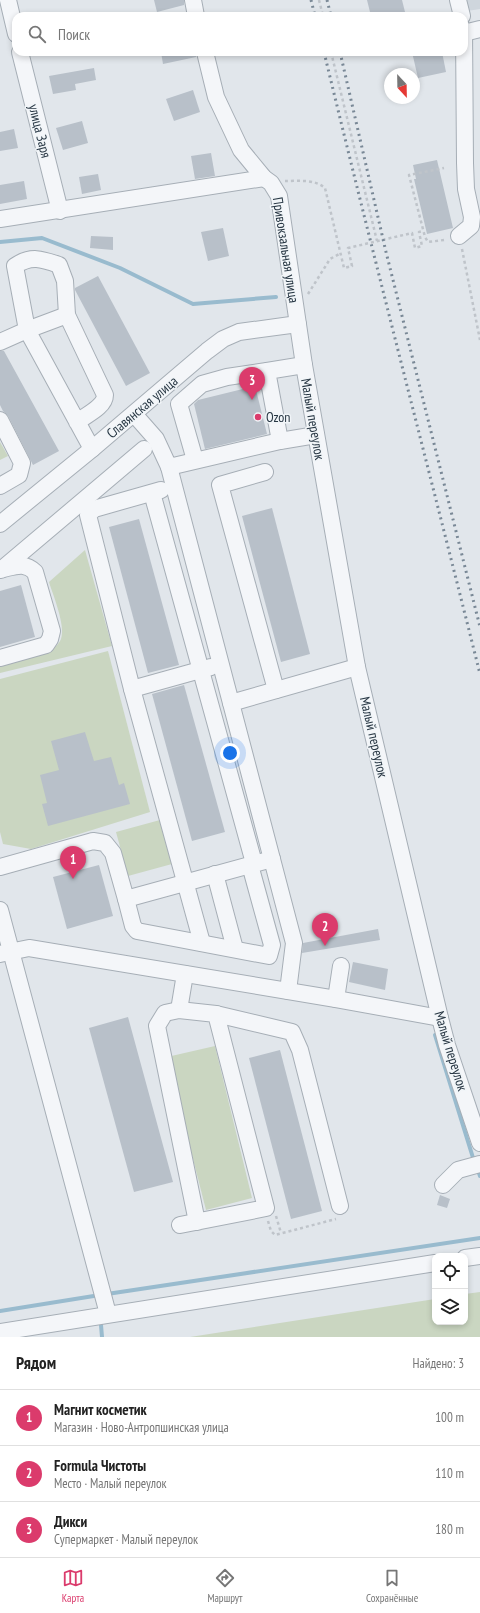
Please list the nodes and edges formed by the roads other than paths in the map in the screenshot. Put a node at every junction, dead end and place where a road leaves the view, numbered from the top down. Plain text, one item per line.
1 (8, 0) edge
2 (192, 0) edge
3 (458, 0) edge
4 (195, 12) edge
5 (461, 12) edge
6 (12, 17) edge
7 (480, 29) edge
8 (468, 30) edge
9 (21, 56) edge
10 (206, 56) edge
11 (464, 56) edge
12 (268, 181) junction
13 (60, 211) junction
14 (0, 219) edge
15 (451, 238) road end
16 (67, 315) junction
17 (298, 324) junction
18 (27, 330) junction
19 (0, 342) edge
20 (304, 365) junction
21 (266, 371) junction
22 (134, 414) junction
23 (0, 420) edge
24 (77, 422) junction
25 (316, 435) junction
26 (280, 441) junction
27 (144, 449) dead end
28 (92, 450) junction
29 (195, 460) junction
30 (169, 467) junction
31 (265, 472) dead end
32 (0, 486) edge
33 (174, 487) junction
34 (152, 493) junction
35 (83, 510) junction
36 (0, 523) edge
37 (0, 570) edge
38 (0, 658) edge
39 (220, 665) junction
40 (357, 667) junction
41 (201, 670) junction
42 (132, 689) junction
43 (276, 690) junction
44 (232, 702) junction
45 (272, 858) junction
46 (252, 864) junction
47 (0, 867) edge
48 (215, 874) junction
49 (185, 882) junction
50 (126, 899) junction
51 (0, 910) edge
52 (202, 943) junction
53 (235, 949) junction
54 (5, 953) edge
55 (341, 966) dead end
56 (185, 974) junction
57 (288, 991) junction
58 (336, 998) junction
59 (179, 1010) junction
60 (216, 1014) junction
61 (440, 1018) junction
62 (480, 1143) edge
63 (480, 1164) edge
64 (444, 1184) dead end
65 (338, 1213) road end
66 (198, 1222) junction
67 (180, 1225) dead end
68 (480, 1256) edge
69 (468, 1258) edge
70 (432, 1263) edge
71 (108, 1314) junction
72 (0, 1332) edge

1 - 6 street
2 - 4 street
3 - 5 street
7 - 8 street
9 - 13 street, улица Заря
10 - 12 street, Привокзальная улица
11 - 15 street
12 - 13 street
12 - 17 street, Привокзальная улица
13 - 14 street
16 - 18 street
16 - 18 street
16 - 24 street
17 - 20 street, Малый переулок
17 - 22 street, Славянская улица
18 - 19 street
18 - 24 street
20 - 21 street
20 - 25 street, Малый переулок
21 - 26 street
21 - 29 street
22 - 28 street, Славянская улица
22 - 30 street
23 - 32 street
24 - 28 street
25 - 26 street
25 - 40 street, Малый переулок
26 - 29 street
27 - 35 street
28 - 36 street, Славянская улица
29 - 30 street
30 - 33 street
31 - 43 street
33 - 34 street
33 - 39 street
34 - 35 street
34 - 41 street
35 - 37 street
35 - 42 street
37 - 38 street
39 - 41 street
39 - 44 street
40 - 43 street
40 - 61 street, Малый переулок
41 - 42 street
41 - 46 street
42 - 49 street
43 - 44 street
44 - 45 street
45 - 46 street
45 - 57 street
46 - 48 street
46 - 53 street
47 - 50 street
48 - 49 street
48 - 53 street
49 - 50 street
49 - 52 street
50 - 52 street
51 - 54 street
52 - 53 street
54 - 56 street
54 - 71 street
55 - 58 street
56 - 57 street
56 - 59 street
57 - 58 street
58 - 61 street
59 - 60 street
59 - 66 street
60 - 65 street
60 - 66 street
61 - 62 street, Малый переулок
63 - 64 street
66 - 67 street
68 - 69 street
70 - 71 street
71 - 72 street

